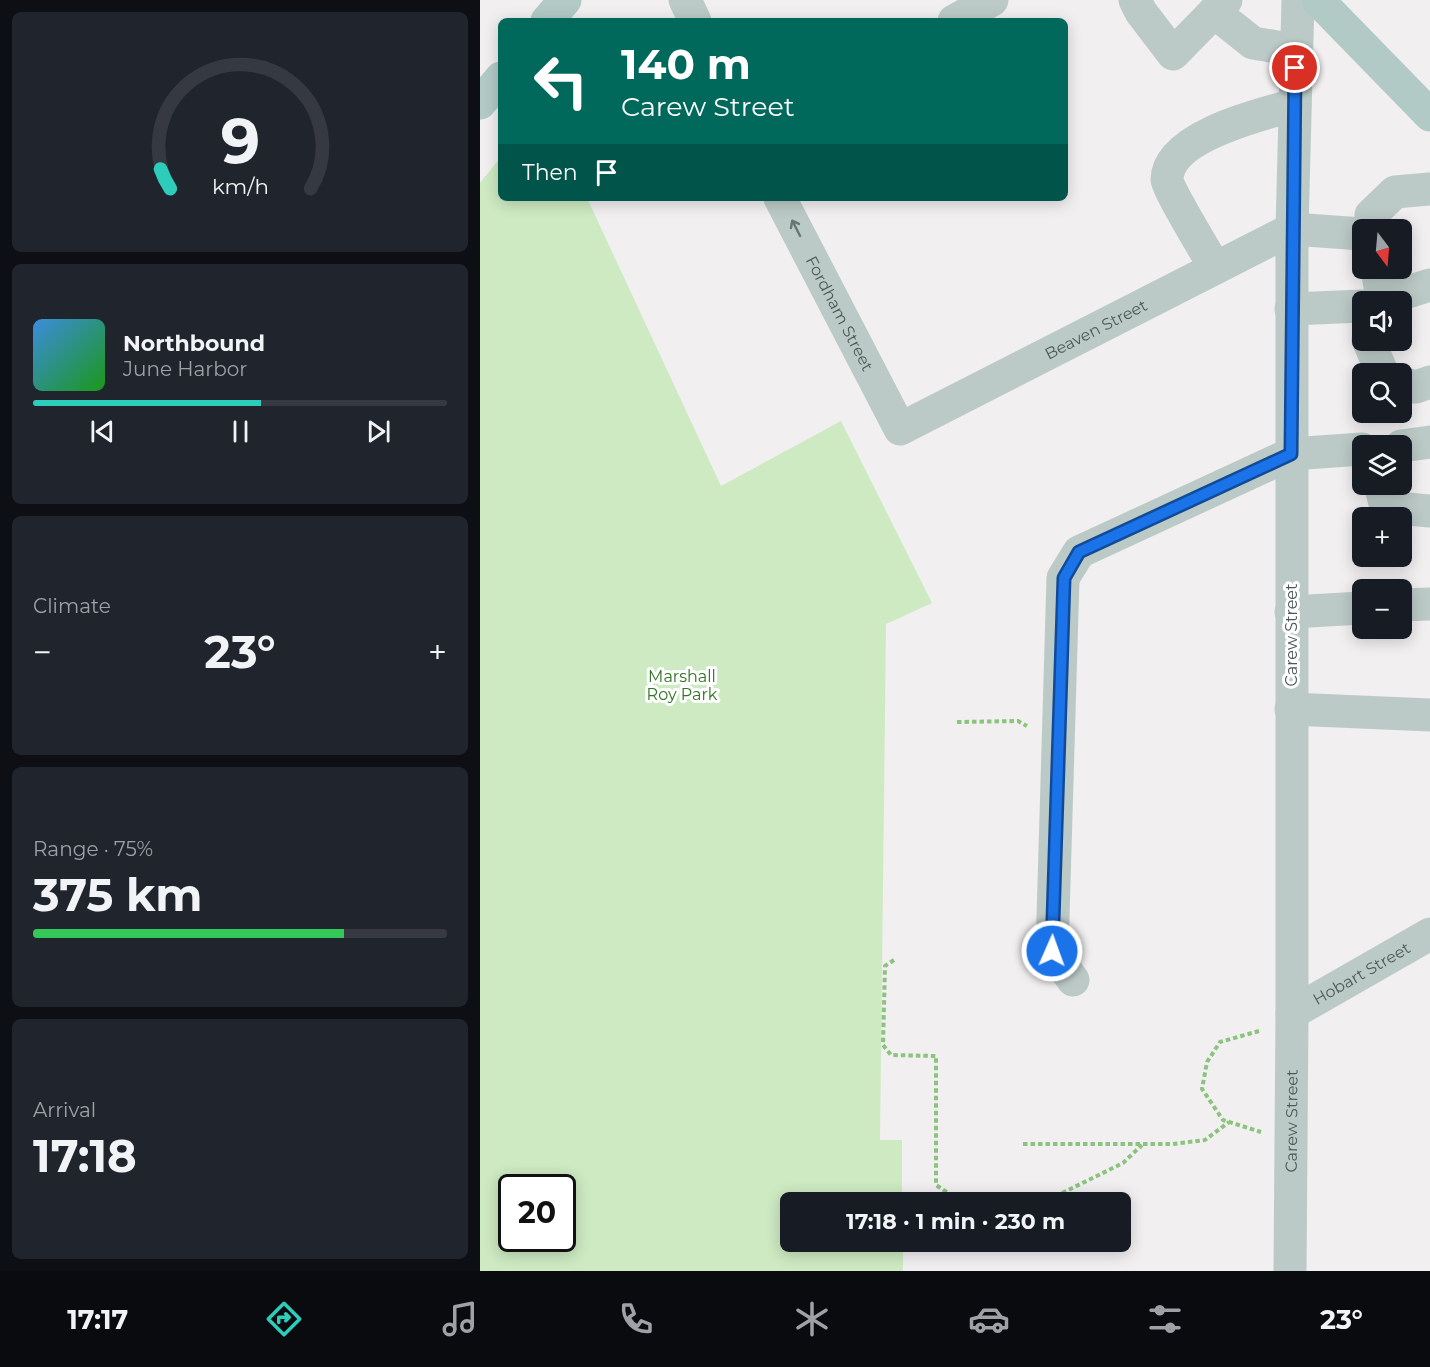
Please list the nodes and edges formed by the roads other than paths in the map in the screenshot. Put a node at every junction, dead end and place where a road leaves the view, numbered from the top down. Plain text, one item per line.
1 (565, 0) edge
2 (685, 0) edge
3 (935, 0) edge
4 (992, 0) edge
5 (1136, 0) edge
6 (1298, 0) edge
7 (1318, 0) edge
8 (1220, 6) edge
9 (550, 18) edge
10 (694, 18) edge
11 (946, 18) edge
12 (959, 18) edge
13 (1295, 50) junction
14 (498, 82) edge
15 (480, 103) edge
16 (1295, 105) junction
17 (1430, 116) edge
18 (1430, 189) edge
19 (782, 201) edge
20 (1371, 219) edge
21 (1292, 229) junction
22 (1352, 233) edge
23 (1215, 268) junction
24 (1430, 285) edge
25 (1393, 291) edge
26 (1352, 298) edge
27 (1291, 309) junction
28 (1430, 382) edge
29 (1412, 386) edge
30 (900, 429) joint
31 (1430, 442) edge
32 (1412, 444) edge
33 (1352, 450) edge
34 (1291, 454) junction
35 (1383, 495) edge
36 (1430, 512) edge
37 (1430, 603) edge
38 (1412, 604) edge
39 (1352, 609) edge
40 (1291, 612) junction
41 (1291, 709) junction
42 (1430, 716) edge
43 (1430, 934) edge
44 (1073, 980) dead end
45 (1292, 1013) junction
46 (1290, 1271) edge

1 - 9 main road
2 - 10 street
3 - 11 street
4 - 12 street
5 - 8 street
6 - 13 street, Carew Street
7 - 17 main road
8 - 13 street
13 - 16 street, Carew Street
14 - 15 main road
16 - 21 street, Carew Street
16 - 23 street
18 - 20 street
30 -> 19 street, Fordham Street
21 - 22 street
21 - 23 street, Beaven Street
21 - 27 street, Carew Street
23 - 30 street, Beaven Street
24 - 25 street
26 - 27 street
27 - 34 street, Carew Street
28 - 29 street
31 - 32 street
33 - 34 street
34 - 40 street, Carew Street
34 - 44 street
35 - 36 street
37 - 38 street
39 - 40 street
40 - 41 street, Carew Street
41 - 42 street
41 - 45 street, Carew Street
43 - 45 street, Hobart Street
45 - 46 street, Carew Street

